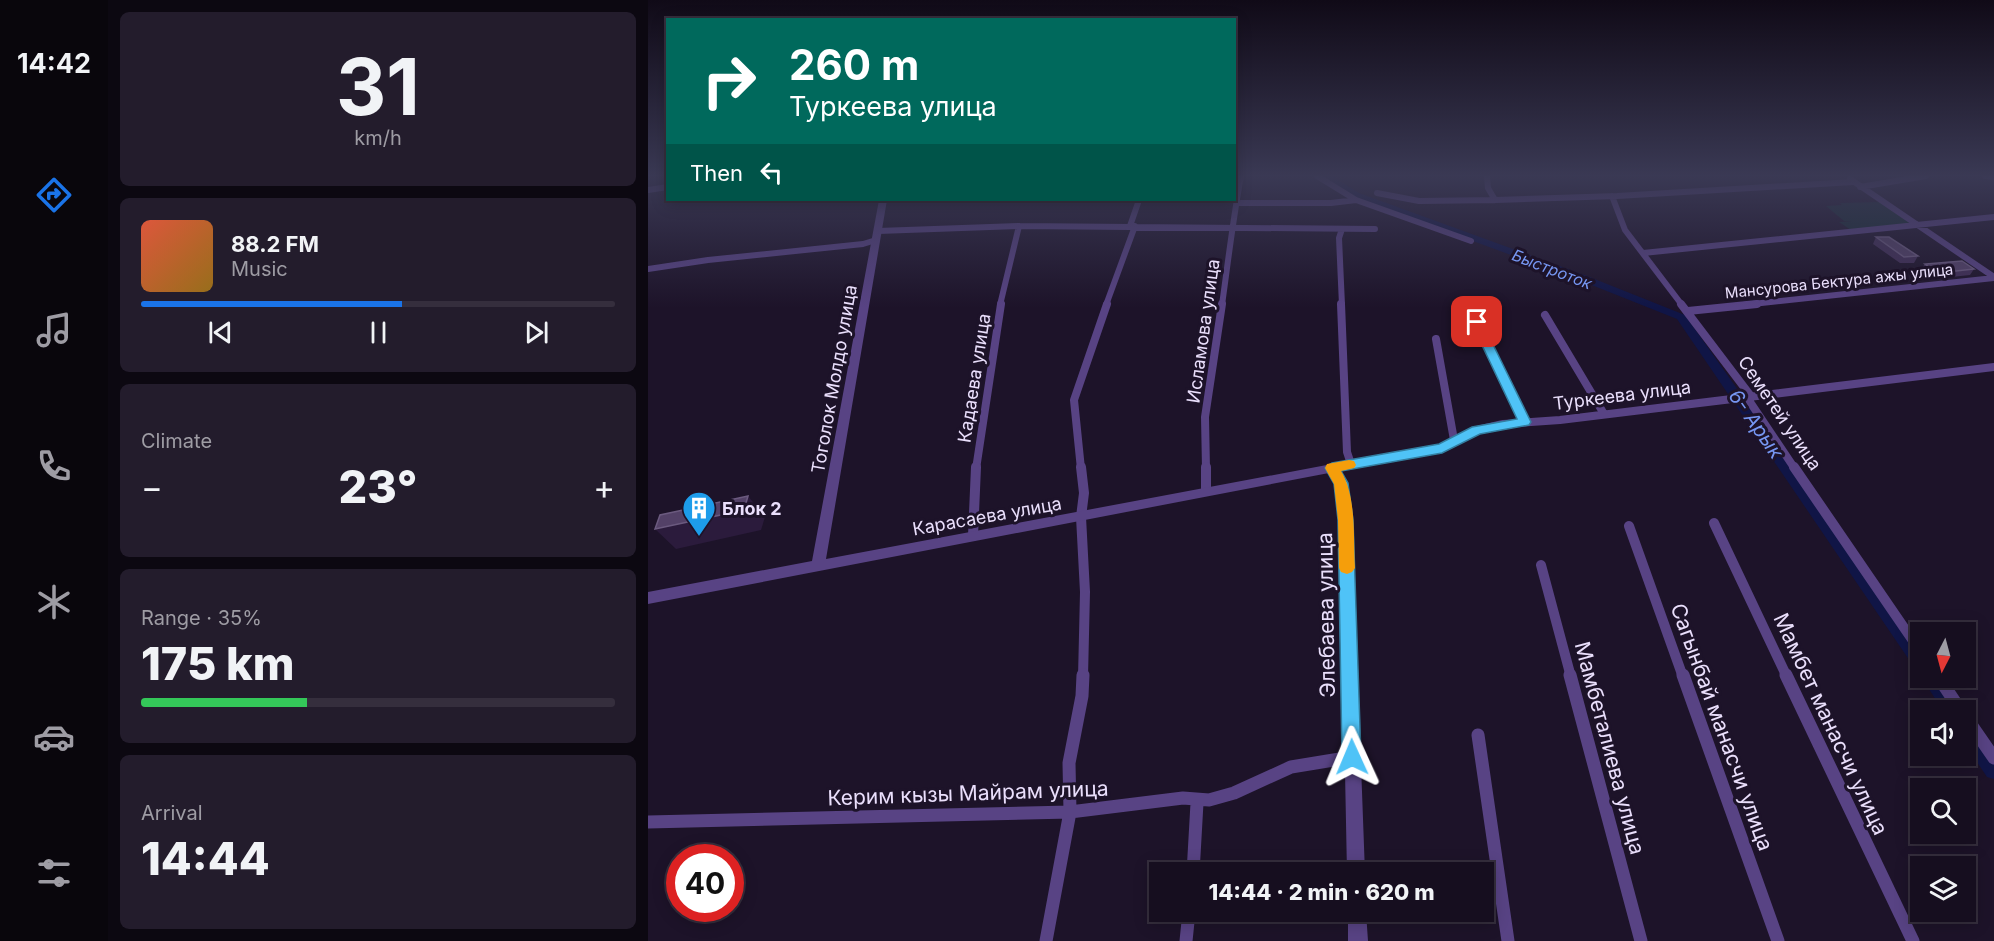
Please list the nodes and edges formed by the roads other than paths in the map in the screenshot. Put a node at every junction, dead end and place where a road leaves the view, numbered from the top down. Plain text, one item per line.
1 (880, 220) edge
2 (1134, 220) edge
3 (1233, 220) edge
4 (1412, 220) edge
5 (1621, 220) edge
6 (1907, 220) edge
7 (1960, 220) edge
8 (1913, 224) junction
9 (1019, 226) junction
10 (1133, 226) junction
11 (1231, 227) junction
12 (1342, 229) junction
13 (1375, 229) dead end
14 (877, 235) junction
15 (1471, 241) dead end
16 (1643, 253) junction
17 (648, 269) edge
18 (1994, 278) edge
19 (1688, 311) junction
20 (1545, 315) dead end
21 (1477, 322) dead end
22 (1436, 339) dead end
23 (1994, 367) edge
24 (1750, 395) junction
25 (1604, 414) junction
26 (1525, 422) junction
27 (1454, 440) junction
28 (1351, 464) junction
29 (1332, 468) junction
30 (1206, 491) junction
31 (1081, 517) junction
32 (1714, 523) dead end
33 (1629, 526) dead end
34 (973, 536) junction
35 (818, 565) junction
36 (1541, 565) dead end
37 (648, 598) edge
38 (1910, 636) edge
39 (1976, 732) edge
40 (1478, 735) dead end
41 (1352, 757) junction
42 (1994, 758) edge
43 (1197, 802) junction
44 (1070, 812) junction
45 (648, 822) edge
46 (1194, 862) edge
47 (1356, 862) edge
48 (1188, 922) edge
49 (1357, 922) edge
50 (1046, 941) edge
51 (1186, 941) edge
52 (1358, 941) edge
53 (1508, 941) edge
54 (1641, 941) edge
55 (1778, 941) edge
56 (1913, 941) edge

1 - 14 street, Тоголок Молдо улица
2 - 10 street
3 - 11 street, Исламова улица
4 - 15 street
5 - 16 street, Семетей улица
6 - 8 street
7 - 8 street
8 - 16 street
8 - 18 street
9 - 10 street
9 - 14 street
9 - 34 street, Кадаева улица
10 - 11 street
10 - 31 street
11 - 12 street
11 - 30 street, Исламова улица
12 - 13 street
12 - 28 street
14 - 17 street
14 - 35 street, Тоголок Молдо улица
16 - 19 street, Семетей улица
18 - 19 street, Мансурова Бектура ажы улица
19 - 24 street, Семетей улица
20 - 25 street
21 - 26 street
22 - 27 street
23 - 24 street, Туркеева улица
24 - 25 street, Туркеева улица
24 - 38 street, Семетей улица
25 - 26 street, Туркеева улица
26 - 27 street, Туркеева улица
27 - 28 street, Туркеева улица
28 - 29 street, Туркеева улица
29 - 30 street, Карасаева улица
29 - 41 street, Элебаева улица
30 - 31 street, Карасаева улица
31 - 34 street, Карасаева улица
31 - 44 street
32 - 56 street, Мамбет манасчи улица
33 - 55 street, Сагынбай манасчи улица
34 - 35 street, Карасаева улица
35 - 37 street, Карасаева улица
36 - 54 street, Мамбеталиева улица
39 - 42 street
40 - 53 street
41 - 43 street, Керим кызы Майрам улица
41 - 47 street, Элебаева улица
43 - 44 street, Керим кызы Майрам улица
43 - 46 street
44 - 45 street, Керим кызы Майрам улица
44 - 50 street
48 - 51 street
49 - 52 street

